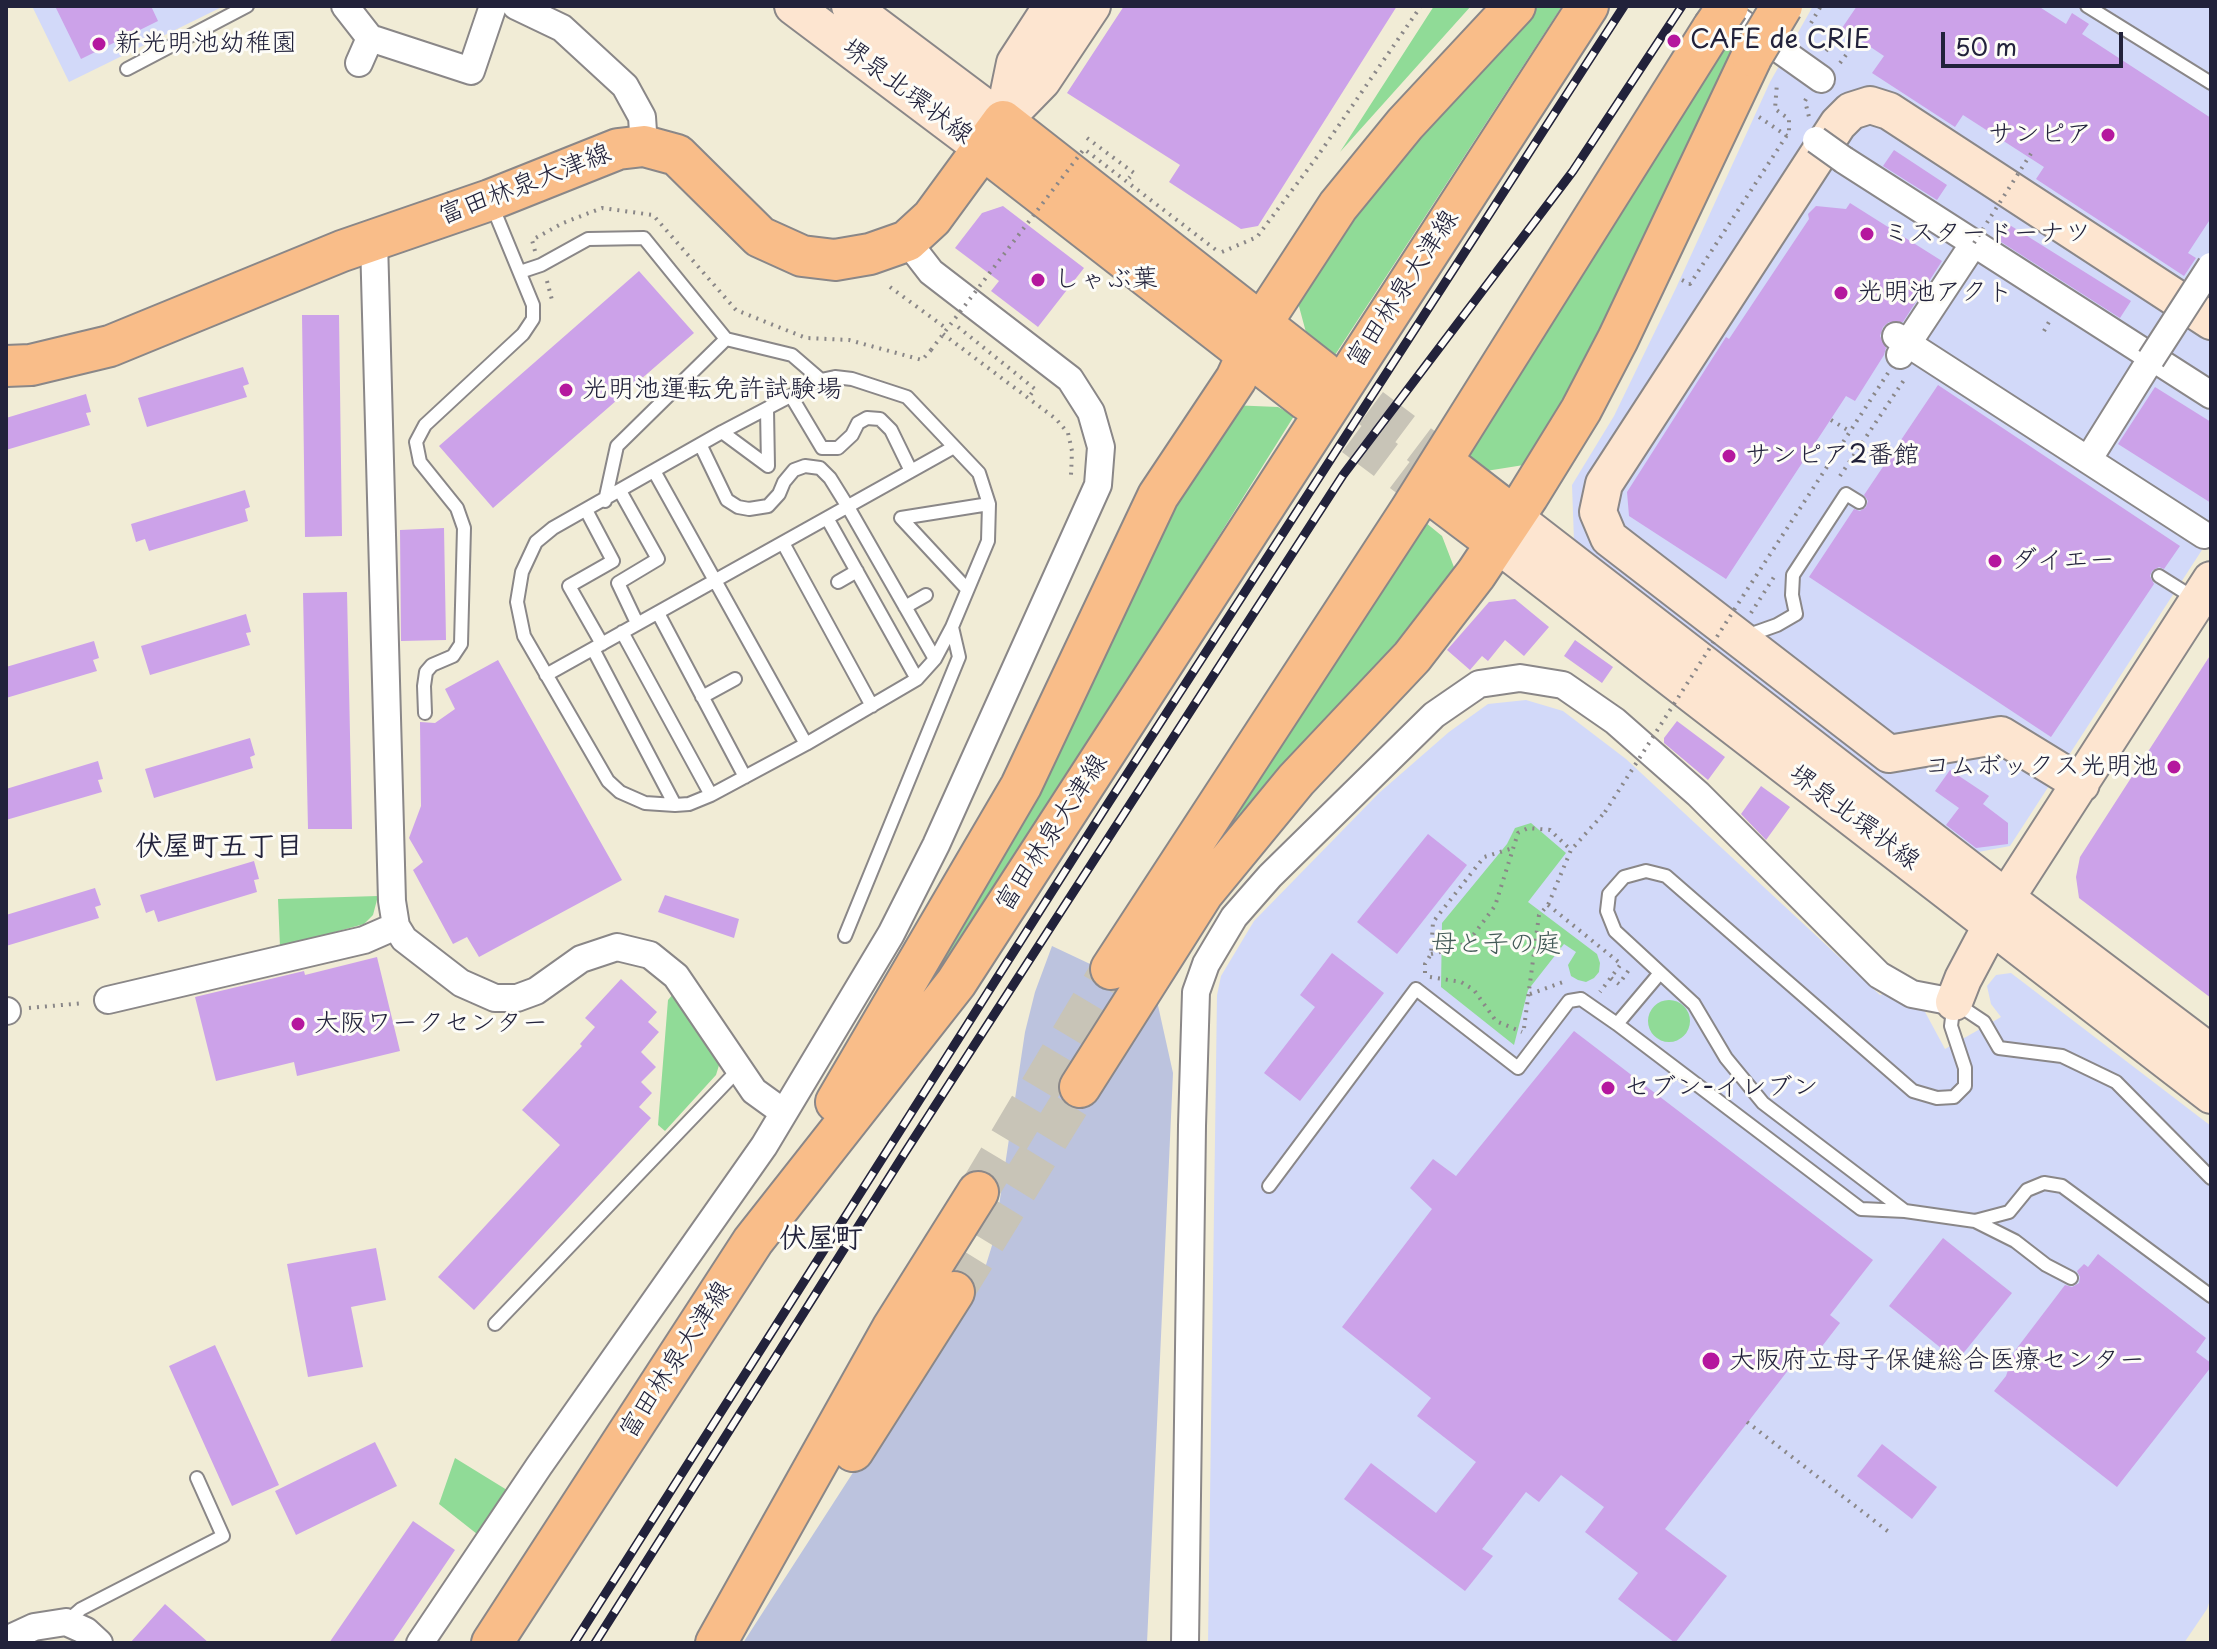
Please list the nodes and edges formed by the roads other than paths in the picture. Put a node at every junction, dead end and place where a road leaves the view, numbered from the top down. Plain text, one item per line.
1 (247, 6) edge
2 (345, 6) edge
3 (493, 6) edge
4 (516, 6) edge
5 (793, 6) edge
6 (850, 6) edge
7 (1052, 6) edge
8 (1092, 6) edge
9 (1515, 6) edge
10 (1588, 6) edge
11 (2087, 6) edge
12 (1798, 11) edge
13 (1720, 13) edge
14 (370, 38) junction
15 (359, 63) dead end
16 (127, 69) dead end
17 (1830, 72) road end
18 (2211, 83) edge
19 (993, 135) junction
20 (1816, 140) dead end
21 (644, 146) junction
22 (490, 200) junction
23 (374, 241) junction
24 (907, 241) junction
25 (1974, 243) junction
26 (2211, 266) edge
27 (520, 272) junction
28 (2211, 321) edge
29 (726, 339) junction
30 (1255, 340) junction
31 (2151, 359) junction
32 (6, 366) edge
33 (821, 380) junction
34 (1314, 386) tunnel mouth
35 (2211, 395) edge
36 (791, 396) junction
37 (767, 409) junction
38 (722, 432) junction
39 (701, 446) junction
40 (954, 447) junction
41 (2088, 460) junction
42 (654, 471) junction
43 (911, 471) junction
44 (1443, 483) tunnel mouth
45 (620, 491) junction
46 (605, 501) junction
47 (1859, 502) dead end
48 (989, 504) junction
49 (848, 507) junction
50 (586, 510) junction
51 (827, 518) junction
52 (1505, 530) junction
53 (2204, 535) dead end
54 (783, 543) junction
55 (857, 571) junction
56 (2159, 576) dead end
57 (715, 582) junction
58 (838, 582) dead end
59 (966, 588) junction
60 (2204, 590) edge
61 (926, 595) dead end
62 (905, 607) junction
63 (658, 613) junction
64 (637, 623) junction
65 (952, 627) junction
66 (622, 632) junction
67 (1739, 638) junction
68 (598, 647) junction
69 (935, 659) junction
70 (546, 675) junction
71 (735, 679) dead end
72 (917, 679) junction
73 (702, 697) junction
74 (872, 706) junction
75 (425, 713) dead end
76 (806, 744) junction
77 (745, 777) junction
78 (2081, 784) junction
79 (711, 795) junction
80 (675, 805) junction
81 (1255, 862) junction
82 (1999, 911) junction
83 (396, 926) junction
84 (845, 936) dead end
85 (1111, 969) tunnel mouth
86 (1660, 973) junction
87 (108, 1000) road end
88 (1954, 1002) junction
89 (1617, 1024) junction
90 (2211, 1053) edge
91 (739, 1069) junction
92 (1080, 1087) tunnel mouth
93 (2211, 1095) edge
94 (783, 1112) junction
95 (2211, 1178) edge
96 (1269, 1186) dead end
97 (978, 1192) tunnel mouth
98 (1905, 1211) junction
99 (2009, 1212) junction
100 (1975, 1221) junction
101 (753, 1241) junction
102 (2015, 1241) junction
103 (2071, 1278) dead end
104 (954, 1292) tunnel mouth
105 (2211, 1296) edge
106 (495, 1324) dead end
107 (197, 1478) dead end
108 (66, 1622) junction
109 (6, 1640) edge
110 (99, 1643) edge
111 (420, 1643) edge
112 (492, 1643) edge
113 (718, 1643) edge
114 (1185, 1643) edge

1 - 16 lane
2 - 14 street
3 - 14 street
4 - 21 street
5 - 19 street, 堺泉北環状線
6 - 19 street, 堺泉北環状線
7 - 19 street
8 - 19 street
9 - 30 main road
10 - 101 main road, 富田林泉大津線
11 - 18 lane
12 - 52 main road, bridge
13 - 17 street
13 - 85 main road
14 - 15 street
19 - 24 main road, 富田林泉大津線
19 - 30 main road
20 - 25 street, bridge
21 - 22 main road, 富田林泉大津線
21 - 24 main road, 富田林泉大津線
22 - 23 main road, 富田林泉大津線
22 - 27 lane
23 - 32 main road, 富田林泉大津線
23 - 83 street
24 - 94 street
25 - 31 street
25 - 41 street
26 - 31 street, bridge
27 - 29 lane
27 - 75 lane
28 - 67 street
29 - 33 lane
29 - 46 lane
30 - 34 main road
30 - 101 main road
31 - 35 street
31 - 41 street
33 - 36 lane
33 - 40 lane
36 - 37 lane
36 - 43 lane
37 - 38 lane
37 - 38 lane
38 - 39 lane
39 - 42 lane
39 - 49 lane
40 - 43 lane
40 - 48 lane
41 - 53 street
42 - 45 lane
42 - 57 lane
43 - 49 lane
44 - 52 main road
45 - 46 lane
45 - 64 lane
46 - 50 lane
47 - 67 lane
48 - 59 lane
48 - 59 lane
49 - 51 lane
49 - 62 lane
50 - 68 lane
50 - 70 lane
51 - 54 lane
51 - 55 lane
52 - 81 main road
52 - 82 street, 堺泉北環状線
54 - 57 lane
54 - 74 lane
55 - 58 lane
55 - 72 lane
56 - 60 lane
57 - 63 lane
57 - 76 lane
59 - 65 lane
60 - 78 street
61 - 62 lane
62 - 69 lane
63 - 64 lane
63 - 73 lane
64 - 66 lane
65 - 69 lane
65 - 84 lane
66 - 68 lane
66 - 79 lane
67 - 78 street
68 - 70 lane
68 - 80 lane
69 - 72 lane
70 - 80 lane
71 - 73 lane
72 - 74 lane
73 - 77 lane
74 - 76 lane
76 - 77 lane
77 - 79 lane
78 - 82 street
79 - 80 lane
81 - 88 street
81 - 92 main road
81 - 114 street
82 - 88 street
82 - 90 street, 堺泉北環状線
82 - 93 street, 堺泉北環状線
83 - 87 street
83 - 91 street
86 - 88 lane
86 - 89 lane
86 - 98 lane
88 - 95 lane
89 - 96 lane
89 - 98 lane
91 - 94 street
91 - 106 lane
94 - 111 street
97 - 113 main road
98 - 100 lane
99 - 100 lane
99 - 102 lane
99 - 105 lane
100 - 102 lane
101 - 112 main road, 富田林泉大津線
102 - 103 lane
104 - 113 main road
107 - 108 lane
108 - 109 street
108 - 110 street

